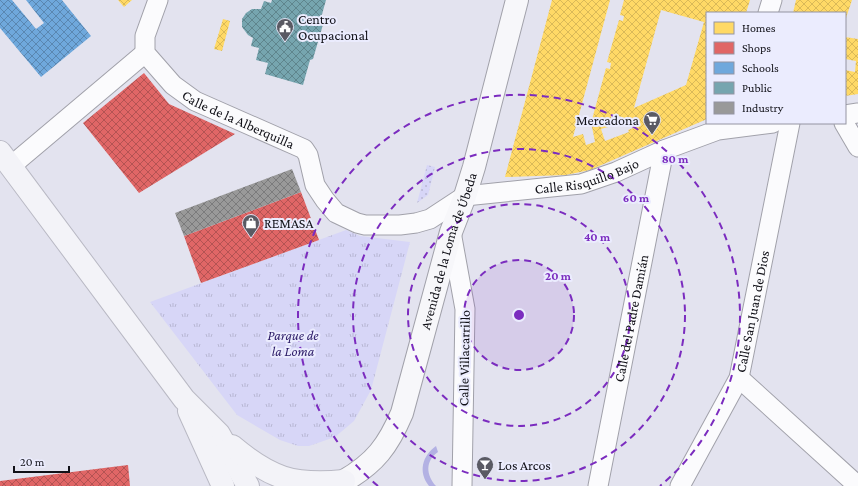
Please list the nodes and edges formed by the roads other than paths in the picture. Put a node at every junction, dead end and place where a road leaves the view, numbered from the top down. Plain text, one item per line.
1 (158, 0) edge
2 (517, 0) edge
3 (772, 0) edge
4 (768, 12) edge
5 (145, 52) junction
6 (858, 113) edge
7 (846, 115) edge
8 (761, 124) edge
9 (790, 124) edge
10 (845, 124) edge
11 (749, 125) edge
12 (858, 147) edge
13 (664, 150) junction
14 (5, 159) edge
15 (465, 196) junction
16 (451, 232) junction
17 (739, 378) junction
18 (209, 433) junction
19 (331, 484) edge
20 (223, 486) edge
21 (233, 486) edge
22 (248, 486) edge
23 (462, 486) edge
24 (598, 486) edge
25 (680, 486) edge
26 (858, 486) edge

1 - 5 street
2 - 15 main road, Avenida de la Loma de Úbeda
3 - 4 street
5 - 14 street
5 - 15 street, Calle de la Alberquilla
6 - 7 street
8 - 11 street, Calle Risquillo Bajo
9 - 17 street, Calle San Juan de Dios
10 - 12 street
11 - 13 street, Calle Risquillo Bajo
13 - 15 street, Calle Risquillo Bajo
13 - 24 street, Calle del Padre Damián
14 - 18 main road
15 - 16 main road, Avenida de la Loma de Úbeda
16 - 19 main road, Avenida de la Loma de Úbeda
16 - 23 street, Calle Villacarrillo
17 - 25 street, Calle San Juan de Dios
17 - 26 street
18 - 19 main road
18 - 20 main road
18 - 21 main road
18 - 22 main road

